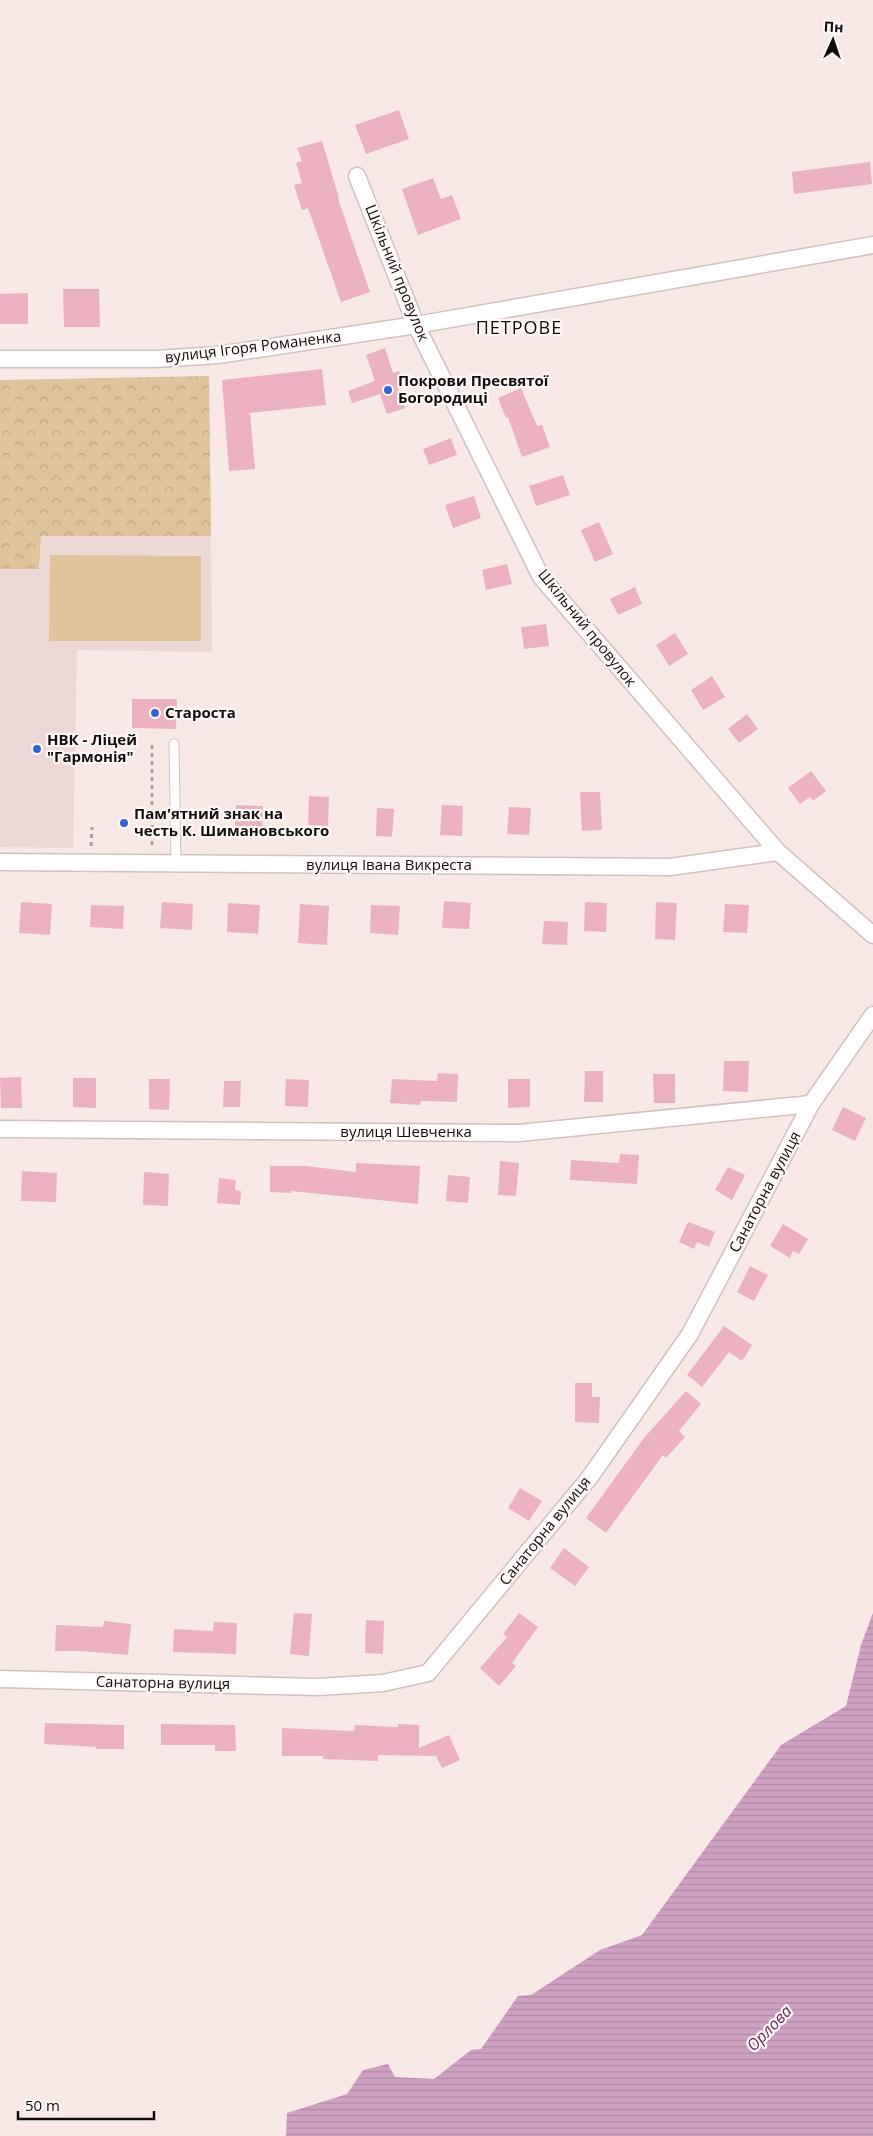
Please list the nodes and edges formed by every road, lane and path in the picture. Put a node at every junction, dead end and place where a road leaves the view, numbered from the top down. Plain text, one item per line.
1 (357, 176) dead end
2 (873, 245) edge
3 (416, 325) junction
4 (0, 359) edge
5 (174, 744) dead end
6 (152, 745) dead end
7 (778, 852) junction
8 (0, 862) edge
9 (152, 864) junction
10 (176, 864) junction
11 (873, 935) edge
12 (873, 1014) edge
13 (811, 1104) junction
14 (0, 1129) edge
15 (0, 1679) edge

1 - 3 street, Шкільний провулок
2 - 3 street, вулиця Ігоря Романенка
3 - 4 street, вулиця Ігоря Романенка
3 - 7 street, Шкільний провулок
5 - 10 lane
6 - 9 path
7 - 10 street, вулиця Івана Викреста
7 - 11 street, Шкільний провулок
8 - 9 street, вулиця Івана Викреста
9 - 10 street, вулиця Івана Викреста
12 - 13 street, Санаторна вулиця
13 - 14 street, вулиця Шевченка
13 - 15 street, Санаторна вулиця

